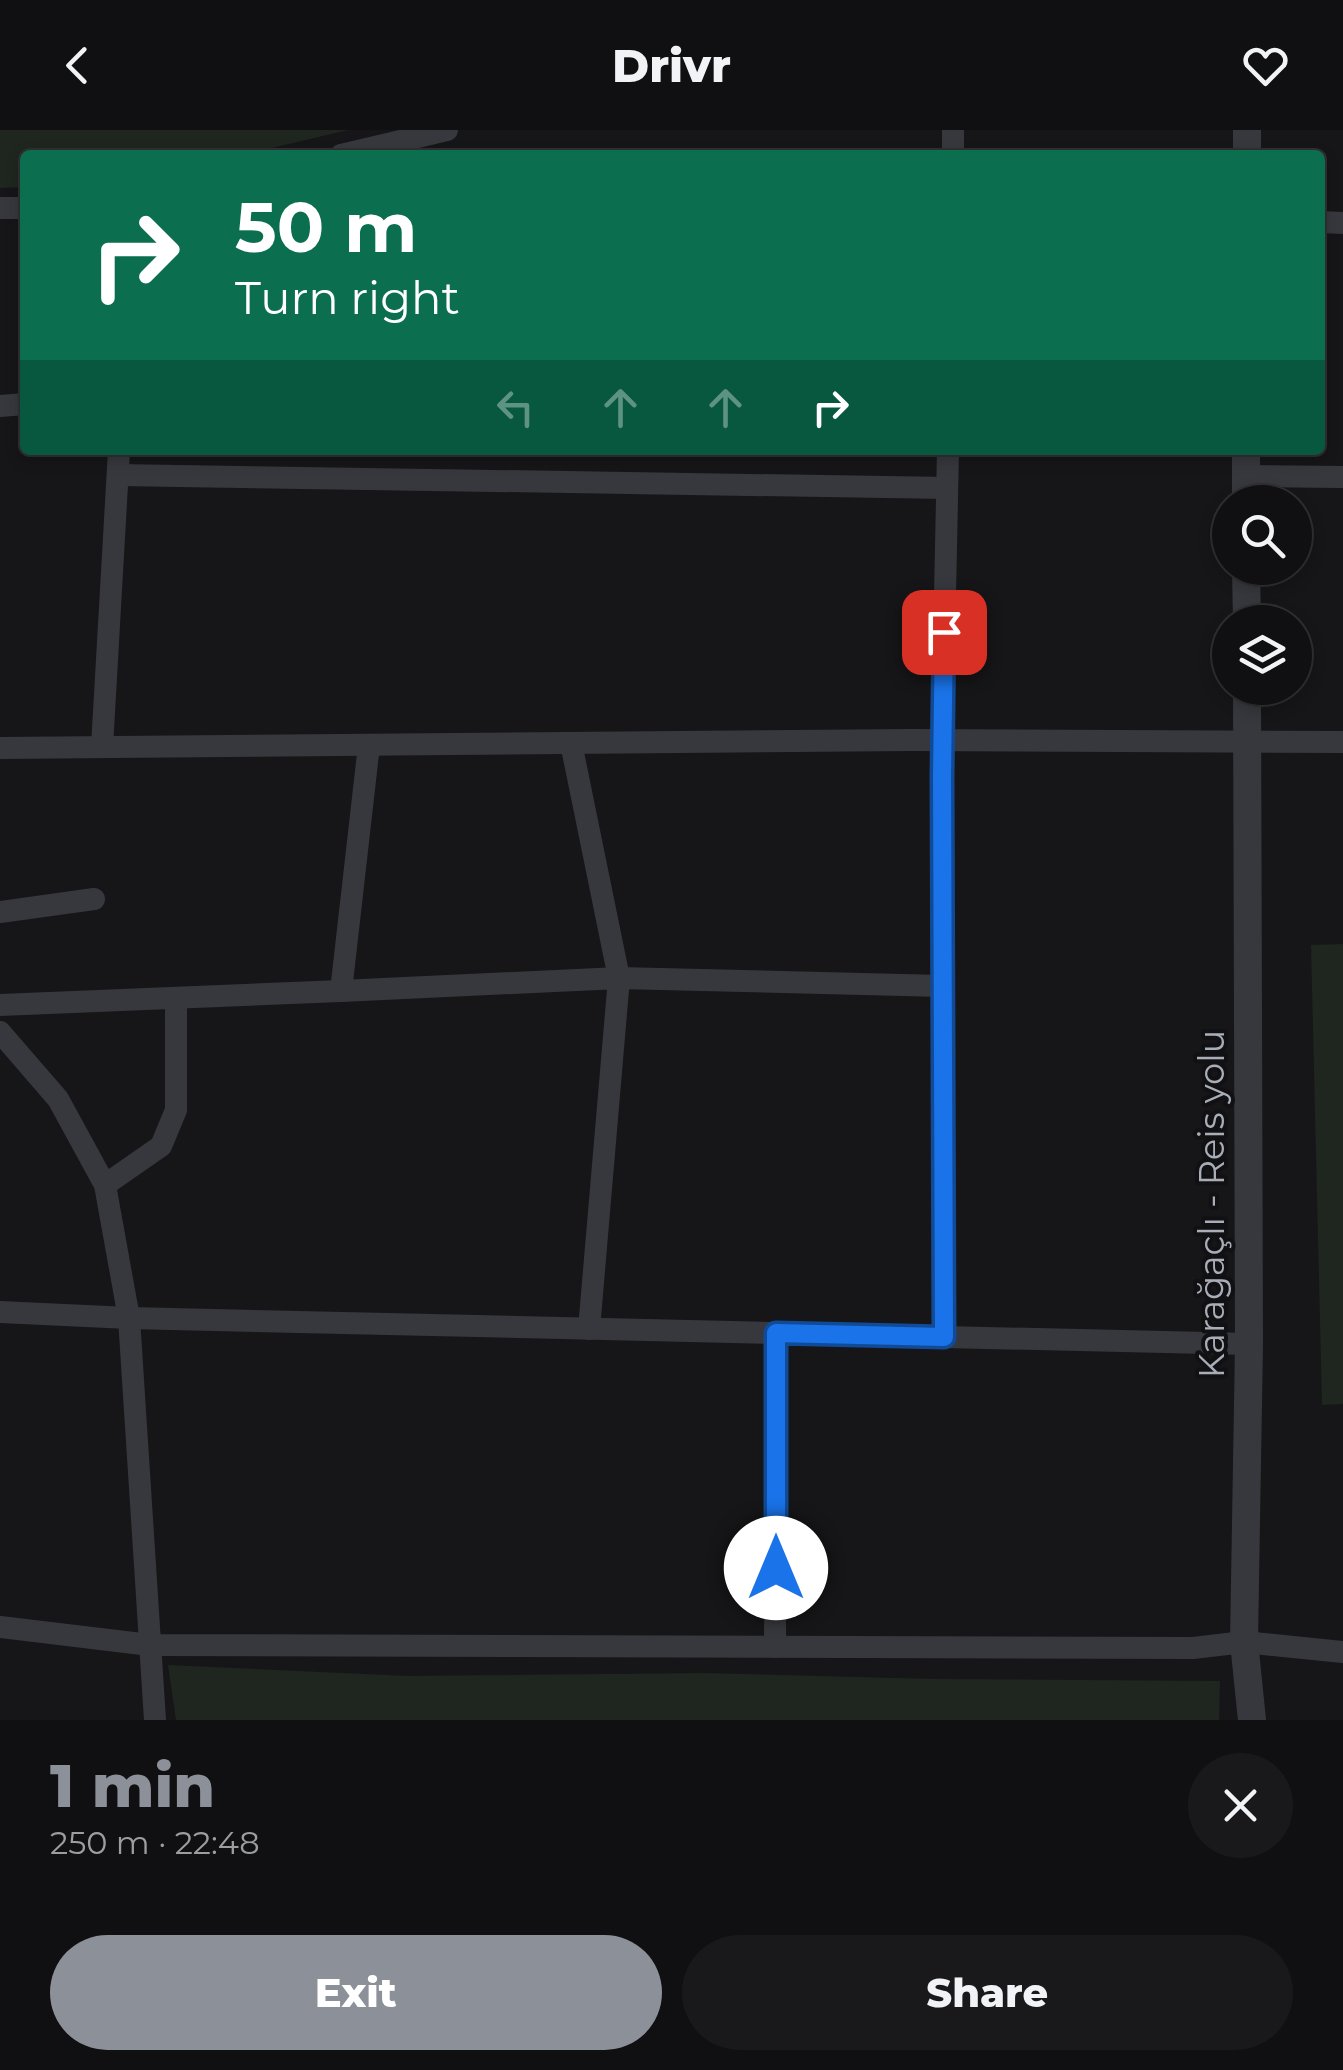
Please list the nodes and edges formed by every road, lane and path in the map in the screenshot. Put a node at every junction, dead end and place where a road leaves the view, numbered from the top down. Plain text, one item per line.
1 (447, 131) edge
2 (363, 150) edge
3 (119, 455) edge
4 (948, 455) edge
5 (118, 475) junction
6 (1246, 476) edge
7 (1343, 477) edge
8 (947, 488) junction
9 (1247, 705) edge
10 (942, 740) junction
11 (1343, 742) edge
12 (571, 743) junction
13 (1247, 743) junction
14 (370, 745) junction
15 (102, 747) junction
16 (0, 748) edge
17 (94, 900) dead end
18 (0, 912) edge
19 (619, 978) junction
20 (943, 986) junction
21 (341, 990) junction
22 (176, 999) junction
23 (0, 1005) edge
24 (0, 1032) edge
25 (105, 1184) junction
26 (0, 1312) edge
27 (128, 1318) junction
28 (588, 1328) junction
29 (776, 1333) junction
30 (944, 1337) junction
31 (1250, 1344) junction
32 (0, 1627) edge
33 (1244, 1642) junction
34 (150, 1645) junction
35 (775, 1647) junction
36 (1343, 1652) edge
37 (155, 1720) edge
38 (1252, 1720) edge

1 - 2 street
3 - 5 street
4 - 8 street
5 - 8 street
5 - 15 street
6 - 7 street
8 - 10 street
9 - 13 street, Karağaçlı - Reis yolu
10 - 12 street
10 - 13 street
10 - 20 street
11 - 13 street
12 - 14 street
12 - 19 street
13 - 31 street, Karağaçlı - Reis yolu
14 - 15 street
14 - 21 street
15 - 16 street
17 - 18 street
19 - 20 street
19 - 21 street
19 - 28 street
20 - 30 street
21 - 22 street
22 - 23 street
22 - 25 street
24 - 25 street
25 - 27 street
26 - 27 street
27 - 28 street
27 - 34 street
28 - 29 street
29 - 30 street
29 - 35 street
30 - 31 street
31 - 33 street, Karağaçlı - Reis yolu
32 - 34 street
33 - 35 street
33 - 36 street
33 - 38 street, Karağaçlı - Reis yolu
34 - 35 street
34 - 37 street

